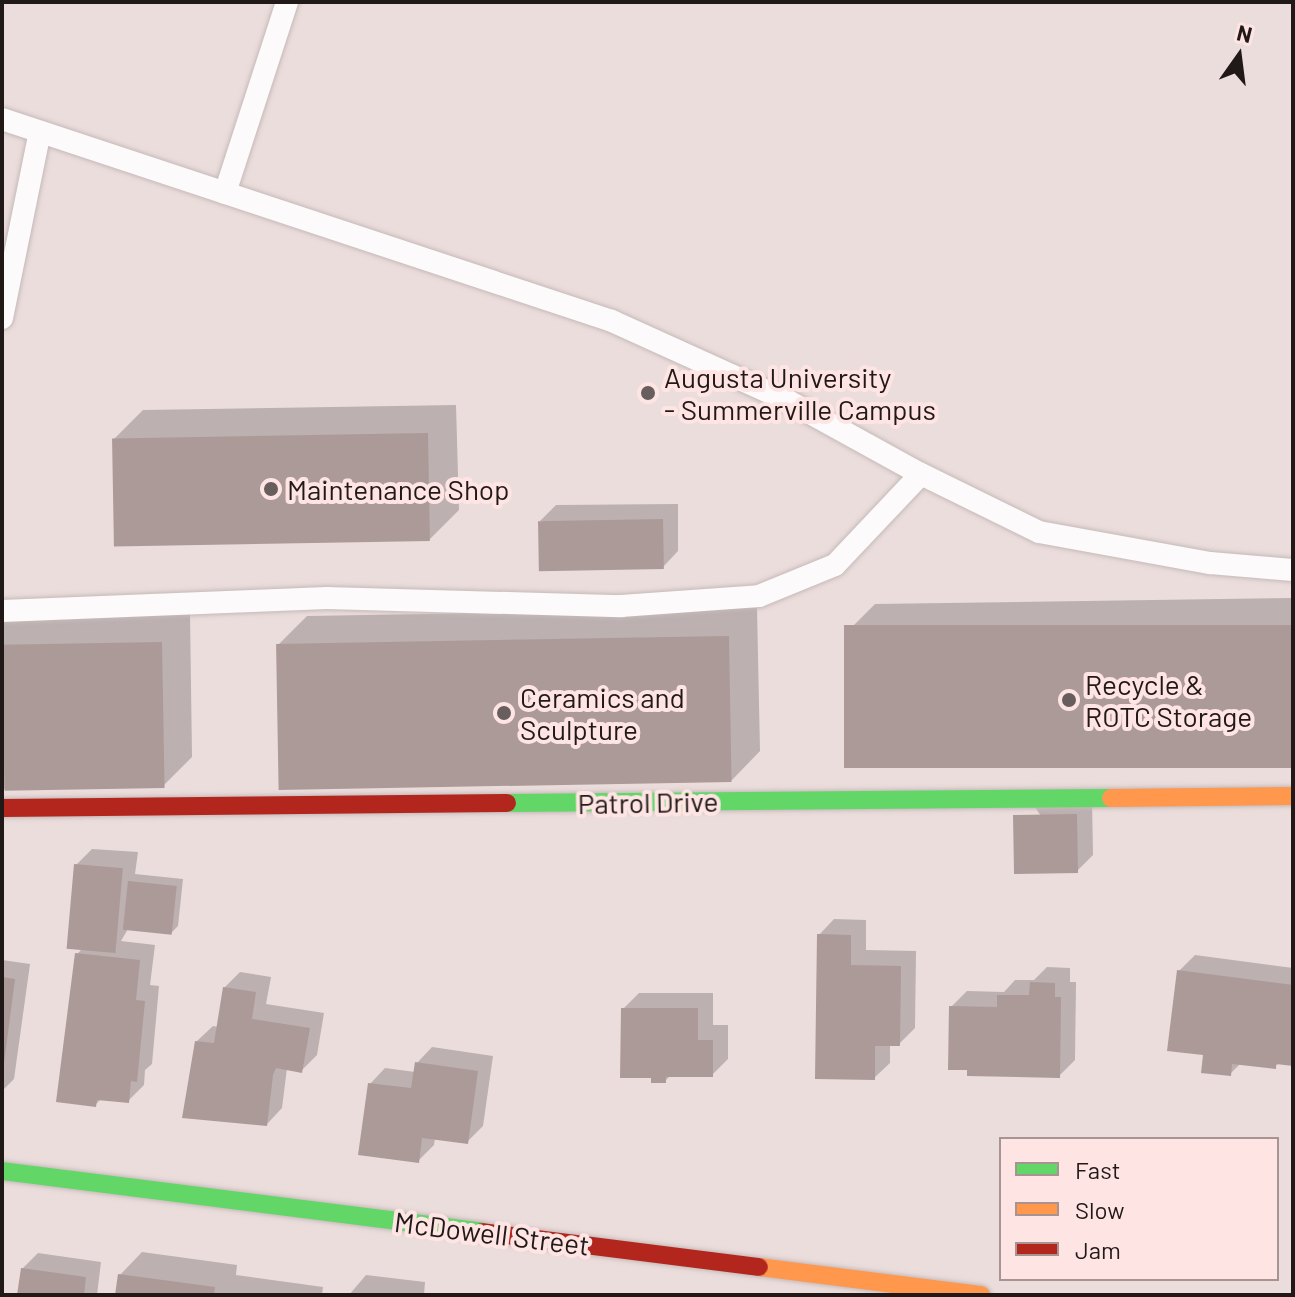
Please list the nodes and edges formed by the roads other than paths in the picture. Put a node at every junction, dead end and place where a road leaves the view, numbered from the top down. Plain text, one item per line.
1 (287, 2) edge
2 (2, 119) edge
3 (40, 132) junction
4 (225, 193) junction
5 (2, 318) edge
6 (921, 474) junction
7 (1293, 570) edge
8 (2, 611) edge
9 (1293, 796) edge
10 (2, 808) edge
11 (2, 1171) edge
12 (981, 1295) edge

1 - 4 lane
2 - 3 lane
3 - 4 lane
3 - 5 lane
4 - 6 lane
6 - 7 lane
6 - 8 lane
9 - 10 street, Patrol Drive
11 - 12 street, McDowell Street

